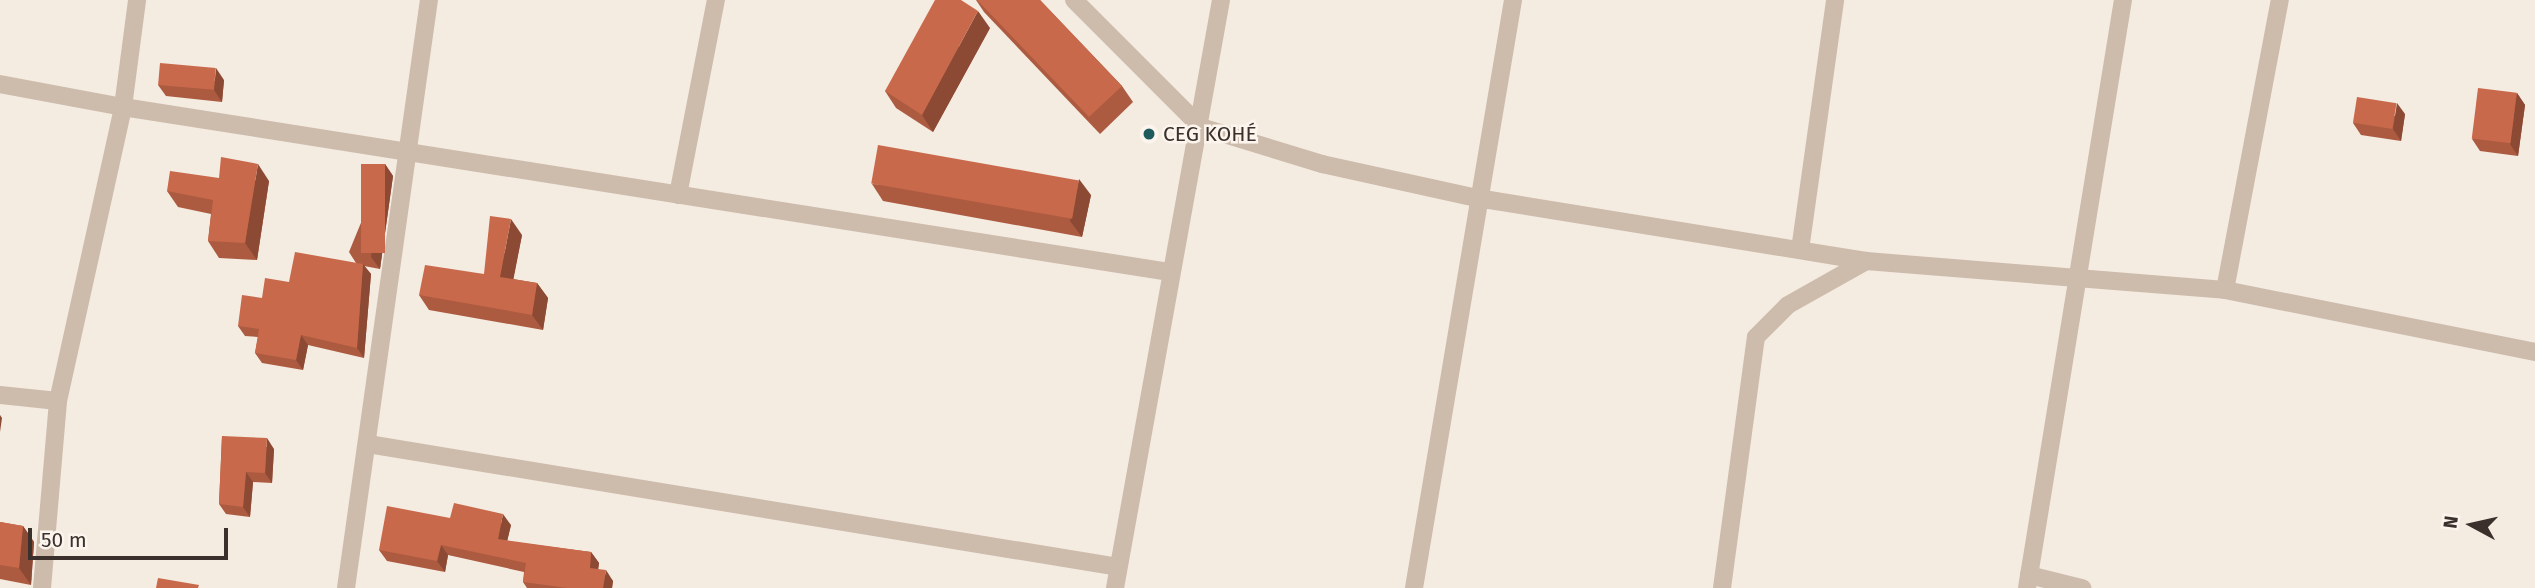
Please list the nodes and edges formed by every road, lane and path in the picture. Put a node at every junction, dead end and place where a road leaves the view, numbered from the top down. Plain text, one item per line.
1 (137, 0) edge
2 (429, 0) edge
3 (716, 0) edge
4 (1074, 0) edge
5 (1221, 0) edge
6 (1513, 0) edge
7 (1835, 0) edge
8 (2123, 0) edge
9 (2280, 0) edge
10 (0, 84) edge
11 (123, 107) junction
12 (1201, 127) junction
13 (411, 150) junction
14 (678, 195) junction
15 (1477, 198) junction
16 (1800, 250) junction
17 (1866, 261) junction
18 (1170, 272) junction
19 (2079, 275) junction
20 (2225, 290) junction
21 (2535, 352) edge
22 (0, 395) edge
23 (58, 401) junction
24 (368, 444) junction
25 (1118, 567) junction
26 (2028, 582) edge
27 (42, 588) edge
28 (346, 588) edge
29 (1115, 588) edge
30 (1414, 588) edge
31 (1722, 588) edge
32 (2082, 588) edge

1 - 11 street
2 - 13 street
3 - 14 street
4 - 12 street
5 - 12 street
6 - 15 street
7 - 16 street
8 - 19 street
9 - 20 street
10 - 11 street
11 - 13 street
11 - 23 street
12 - 15 street
12 - 18 street
13 - 14 street
13 - 24 street
14 - 18 street
15 - 16 street
15 - 30 street
16 - 17 street
17 - 19 street
17 - 31 street
18 - 25 street
19 - 20 street
19 - 26 street
20 - 21 street
22 - 23 street
23 - 27 street
24 - 25 street
24 - 28 street
25 - 29 street
26 - 32 street

